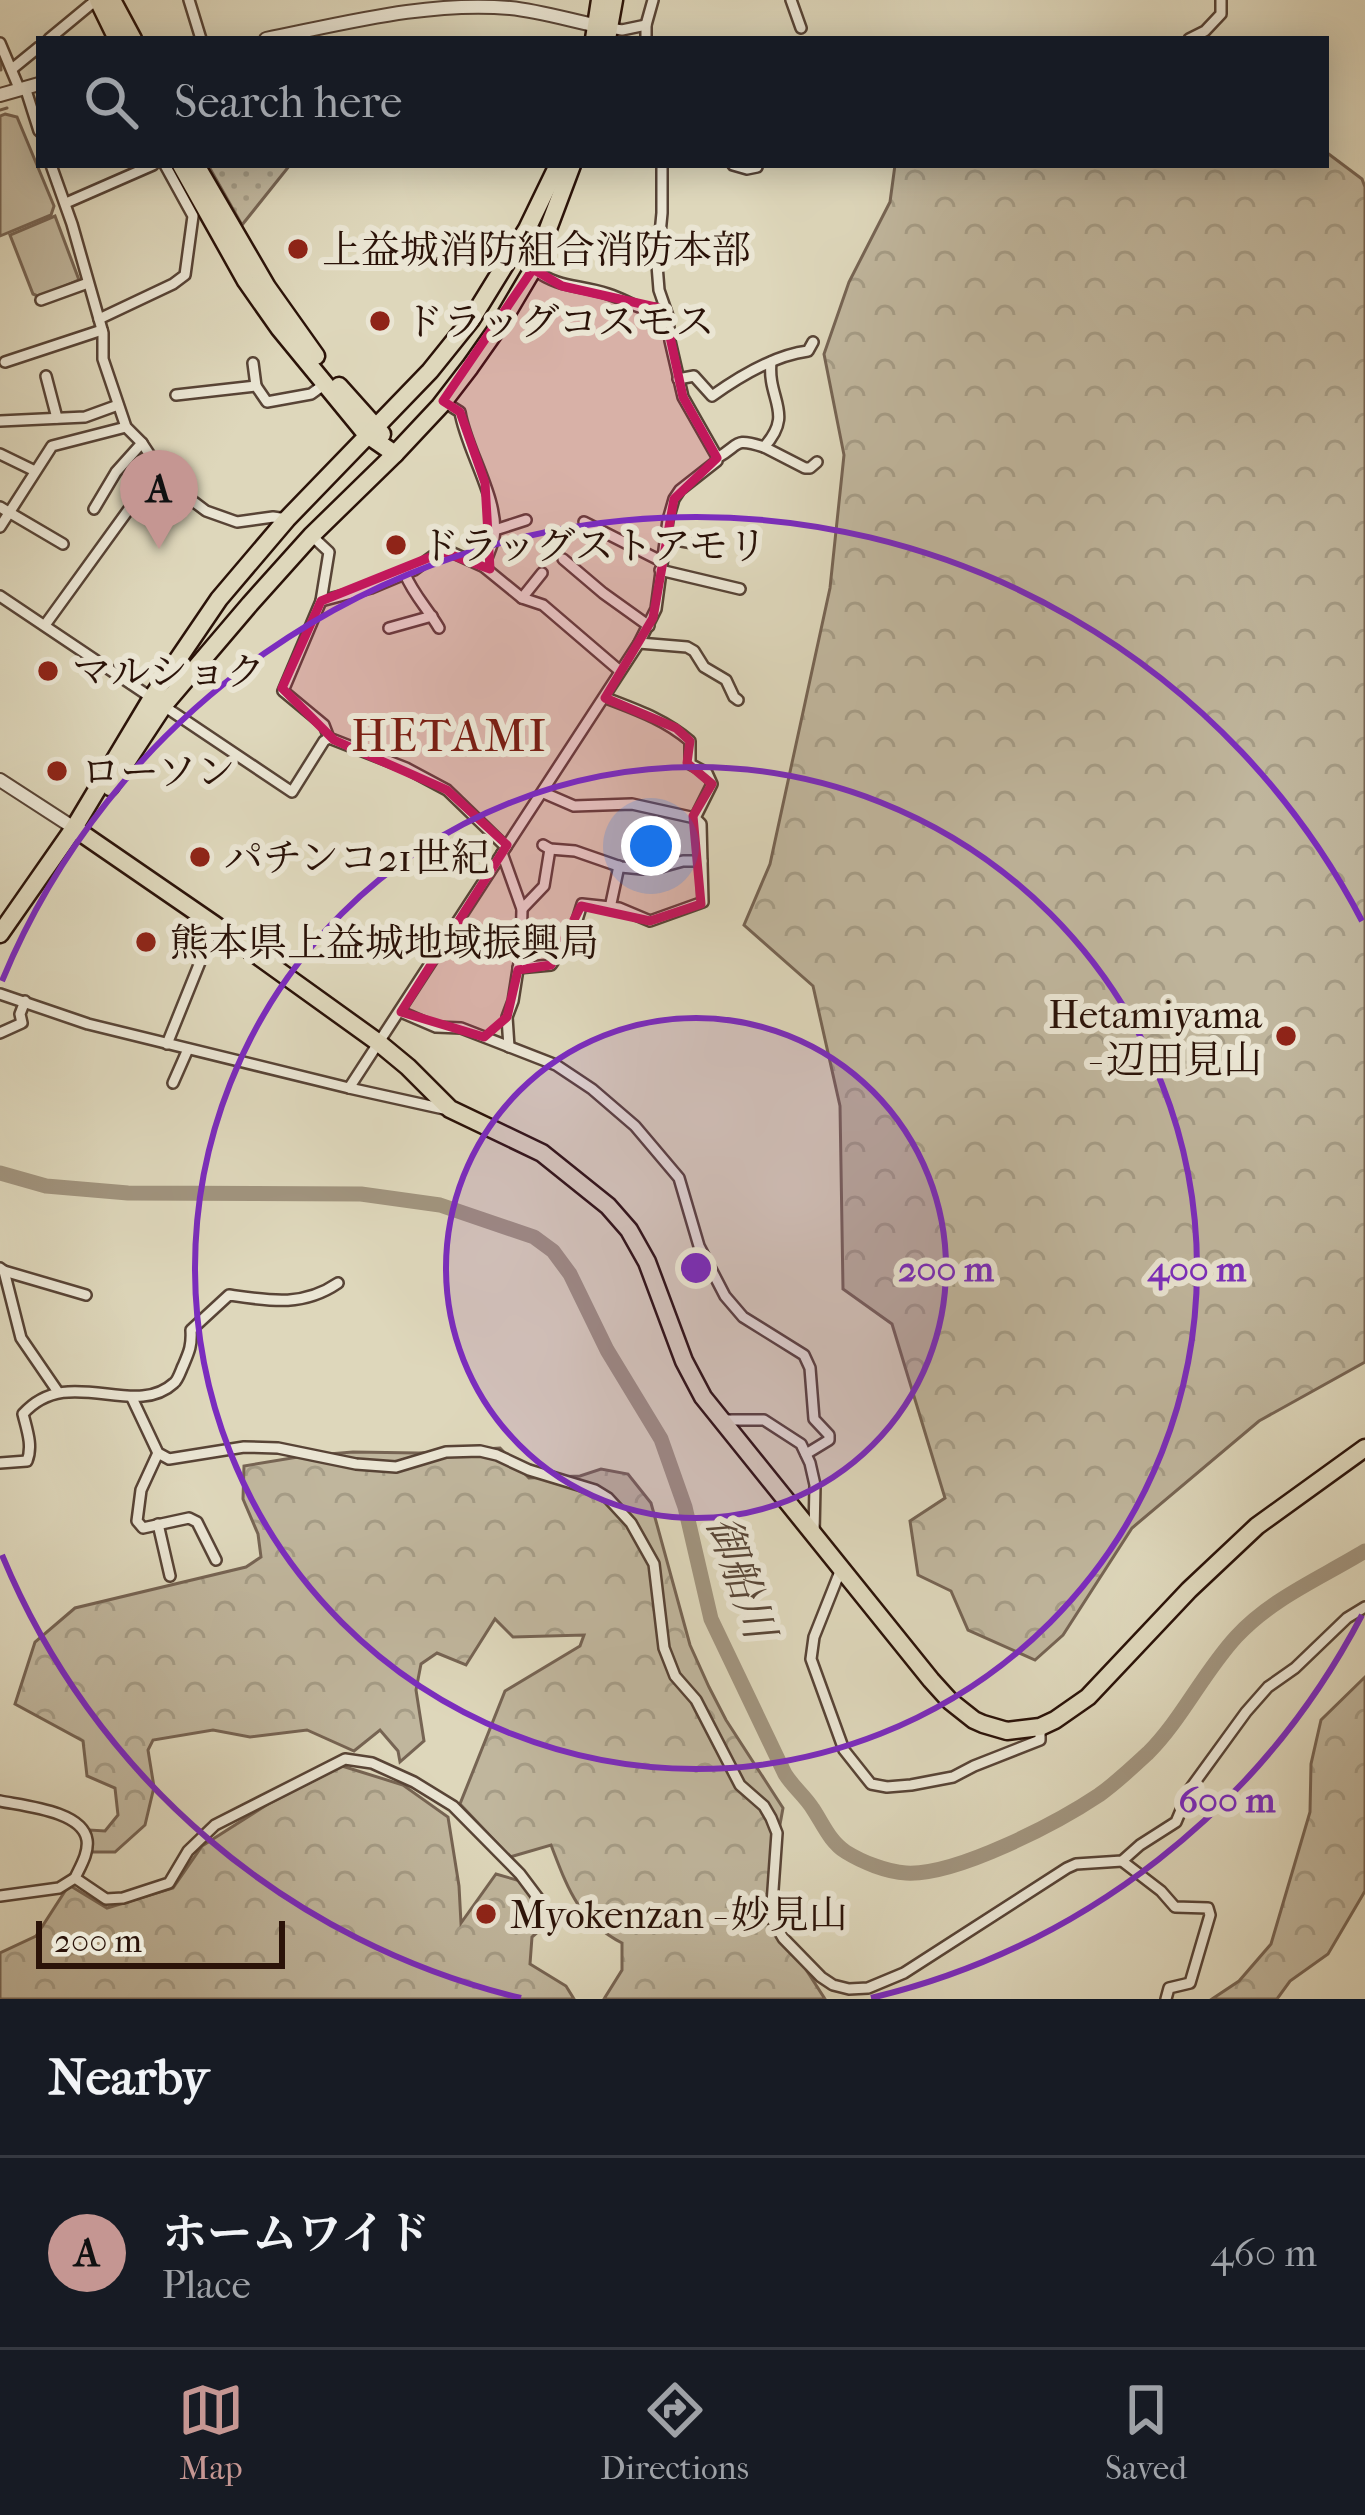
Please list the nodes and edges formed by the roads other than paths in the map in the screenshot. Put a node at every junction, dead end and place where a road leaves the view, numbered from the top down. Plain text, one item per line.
1 (97, 0) edge
2 (112, 0) edge
3 (189, 0) edge
4 (600, 0) edge
5 (614, 0) edge
6 (653, 0) edge
7 (791, 0) edge
8 (1220, 0) edge
9 (515, 4) edge
10 (646, 25) junction
11 (801, 28) dead end
12 (602, 33) edge
13 (53, 36) edge
14 (115, 36) edge
15 (131, 36) edge
16 (200, 36) edge
17 (282, 36) edge
18 (646, 36) edge
19 (1194, 36) edge
20 (0, 43) edge
21 (36, 49) edge
22 (12, 69) junction
23 (28, 86) edge
24 (0, 94) edge
25 (36, 118) edge
26 (52, 168) edge
27 (146, 168) edge
28 (167, 168) edge
29 (182, 168) edge
30 (198, 168) edge
31 (557, 168) edge
32 (571, 168) edge
33 (662, 168) edge
34 (65, 203) junction
35 (198, 213) junction
36 (510, 257) junction
37 (533, 269) junction
38 (88, 283) junction
39 (41, 300) dead end
40 (664, 309) junction
41 (101, 324) junction
42 (813, 342) dead end
43 (447, 350) junction
44 (5, 362) dead end
45 (771, 362) junction
46 (254, 363) dead end
47 (470, 367) junction
48 (46, 376) dead end
49 (679, 379) junction
50 (325, 384) junction
51 (256, 386) junction
52 (176, 395) dead end
53 (443, 401) junction
54 (14, 402) dead end
55 (118, 405) junction
56 (57, 418) junction
57 (16, 419) junction
58 (0, 421) edge
59 (126, 427) junction
60 (371, 430) junction
61 (142, 443) junction
62 (764, 447) junction
63 (0, 454) edge
64 (395, 454) junction
65 (717, 458) junction
66 (817, 462) dead end
67 (34, 471) junction
68 (151, 480) dead end
69 (94, 509) dead end
70 (4, 510) edge
71 (286, 519) junction
72 (526, 520) dead end
73 (584, 522) dead end
74 (0, 526) edge
75 (495, 530) junction
76 (311, 536) junction
77 (665, 538) junction
78 (63, 544) dead end
79 (715, 547) dead end
80 (563, 560) dead end
81 (484, 566) junction
82 (661, 566) junction
83 (542, 573) dead end
84 (405, 574) junction
85 (740, 589) dead end
86 (0, 596) edge
87 (521, 598) junction
88 (321, 601) junction
89 (453, 619) dead end
90 (436, 623) junction
91 (45, 625) junction
92 (649, 626) junction
93 (389, 628) dead end
94 (640, 644) junction
95 (620, 671) junction
96 (606, 698) junction
97 (158, 700) junction
98 (738, 700) dead end
99 (329, 738) junction
100 (0, 780) edge
101 (544, 793) junction
102 (695, 818) junction
103 (74, 828) junction
104 (504, 850) junction
105 (702, 861) junction
106 (619, 866) junction
107 (610, 908) junction
108 (522, 909) junction
109 (458, 923) junction
110 (215, 925) junction
111 (0, 934) edge
112 (520, 953) junction
113 (518, 968) junction
114 (0, 994) edge
115 (25, 1001) junction
116 (401, 1012) junction
117 (507, 1017) junction
118 (0, 1033) edge
119 (484, 1037) junction
120 (379, 1043) junction
121 (167, 1044) junction
122 (509, 1047) junction
123 (188, 1049) junction
124 (172, 1083) dead end
125 (349, 1088) junction
126 (450, 1109) junction
127 (2, 1269) edge
128 (338, 1282) dead end
129 (86, 1294) dead end
130 (5, 1299) edge
131 (58, 1392) junction
132 (132, 1398) junction
133 (722, 1420) junction
134 (1365, 1448) edge
135 (158, 1453) junction
136 (806, 1454) junction
137 (0, 1463) edge
138 (158, 1525) junction
139 (814, 1534) junction
140 (216, 1560) dead end
141 (841, 1568) junction
142 (170, 1576) dead end
143 (1365, 1607) edge
144 (1040, 1727) junction
145 (0, 1801) edge
146 (1123, 1862) junction
147 (75, 1878) junction
148 (0, 1896) edge
149 (538, 1898) dead end
150 (1166, 1999) edge

1 - 13 street
1 - 14 highway
2 - 15 highway
3 - 16 street
4 - 12 highway
5 - 12 highway
6 - 10 street
7 - 11 street
8 - 19 street
9 - 12 street
9 - 17 street
10 - 12 street
10 - 18 street
20 - 22 street
21 - 22 street
22 - 23 street
23 - 24 street
23 - 25 street
26 - 34 street
27 - 34 street
28 - 35 street
29 - 35 highway
30 - 60 highway
31 - 36 highway
32 - 37 highway
33 - 40 street
34 - 38 street
35 - 41 street
35 - 50 highway
36 - 37 highway
36 - 43 highway
37 - 40 street
37 - 47 highway
38 - 39 street
38 - 41 street
40 - 49 street
41 - 44 street
41 - 55 street
42 - 45 street
43 - 47 highway
43 - 60 highway
45 - 49 street
45 - 62 street
46 - 51 street
47 - 53 highway
48 - 56 street
49 - 65 street
50 - 51 street
50 - 60 highway
51 - 52 street
53 - 64 highway
53 - 75 street
54 - 57 street
55 - 56 street
55 - 59 street
56 - 57 street
57 - 58 street
59 - 61 street
59 - 67 street
60 - 64 highway
60 - 71 highway
61 - 69 street
61 - 71 street
62 - 65 street
62 - 66 street
63 - 67 street
64 - 76 highway
65 - 77 street
67 - 70 street
68 - 91 street
70 - 74 street
70 - 78 street
71 - 76 highway
71 - 97 highway
72 - 75 street
73 - 82 street
75 - 81 street
76 - 88 street
76 - 97 highway
77 - 79 street
77 - 82 street
80 - 92 street
81 - 84 street
81 - 87 street
82 - 85 street
82 - 92 street
83 - 87 street
84 - 88 street
84 - 90 street
86 - 91 street
87 - 95 street
88 - 99 street
89 - 90 street
90 - 93 street
91 - 97 street
92 - 94 street
94 - 95 street
94 - 98 street
95 - 96 street
96 - 101 street
96 - 102 street
97 - 99 street
97 - 103 highway
99 - 104 street
100 - 103 street
101 - 102 street
101 - 104 street
102 - 105 street
103 - 110 highway
103 - 111 highway
104 - 108 street
104 - 109 street
105 - 106 street
105 - 107 street
106 - 107 street
106 - 108 street
107 - 113 street
108 - 112 street
109 - 112 street
109 - 116 street
110 - 120 highway
110 - 121 street
112 - 113 street
113 - 117 street
114 - 115 street
115 - 118 street
115 - 121 street
116 - 119 street
116 - 120 street
117 - 119 street
117 - 122 street
119 - 122 street
120 - 125 street
120 - 126 highway
121 - 123 street
122 - 136 street
123 - 124 street
123 - 125 street
125 - 126 street
126 - 133 highway
127 - 129 street
127 - 130 street
128 - 132 street
130 - 131 street
131 - 132 street
131 - 137 street
132 - 135 street
133 - 136 street
133 - 139 highway
134 - 144 highway
135 - 138 street
135 - 146 street
136 - 139 street
138 - 140 street
138 - 142 street
139 - 141 highway
141 - 144 highway
141 - 144 street
143 - 146 street
145 - 147 street
146 - 150 street
147 - 148 street
147 - 149 street

